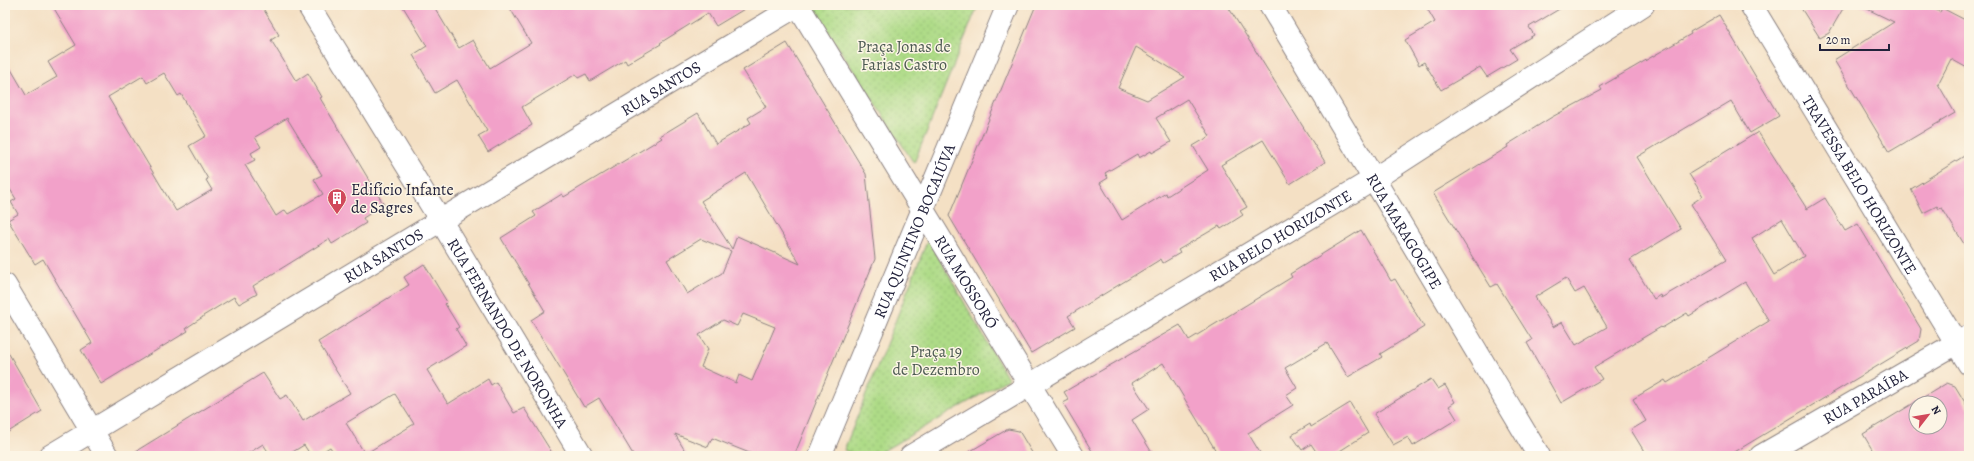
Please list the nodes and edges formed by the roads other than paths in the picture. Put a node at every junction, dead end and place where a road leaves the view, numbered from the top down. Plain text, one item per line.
1 (308, 5) edge
2 (798, 5) edge
3 (1008, 5) edge
4 (1270, 5) edge
5 (1643, 5) edge
6 (1751, 5) edge
7 (1374, 179) junction
8 (923, 208) junction
9 (441, 221) junction
10 (5, 285) edge
11 (1963, 339) edge
12 (1969, 364) edge
13 (1031, 386) junction
14 (92, 432) junction
15 (825, 453) edge
16 (50, 456) edge
17 (107, 456) edge
18 (582, 456) edge
19 (911, 456) edge
20 (1073, 456) edge
21 (1539, 456) edge
22 (1760, 456) edge

1 - 9 street, RUA FERNANDO DE NORONHA
2 - 8 street, RUA MOSSORÓ
2 - 9 street, RUA SANTOS
3 - 8 street, RUA QUINTINO BOCAIÚVA
4 - 7 street, RUA MARAGOGIPE
5 - 7 street, RUA BELO HORIZONTE
6 - 11 street, TRAVESSA BELO HORIZONTE
7 - 13 street, RUA BELO HORIZONTE
7 - 21 street, RUA MARAGOGIPE
8 - 13 street, RUA MOSSORÓ
8 - 15 street, RUA QUINTINO BOCAIÚVA
9 - 14 street, RUA SANTOS
9 - 18 street, RUA FERNANDO DE NORONHA
10 - 14 street
11 - 12 street, TRAVESSA BELO HORIZONTE
11 - 22 street, RUA PARAÍBA
13 - 19 street, RUA BELO HORIZONTE
13 - 20 street, RUA MOSSORÓ
14 - 16 street, RUA SANTOS
14 - 17 street

